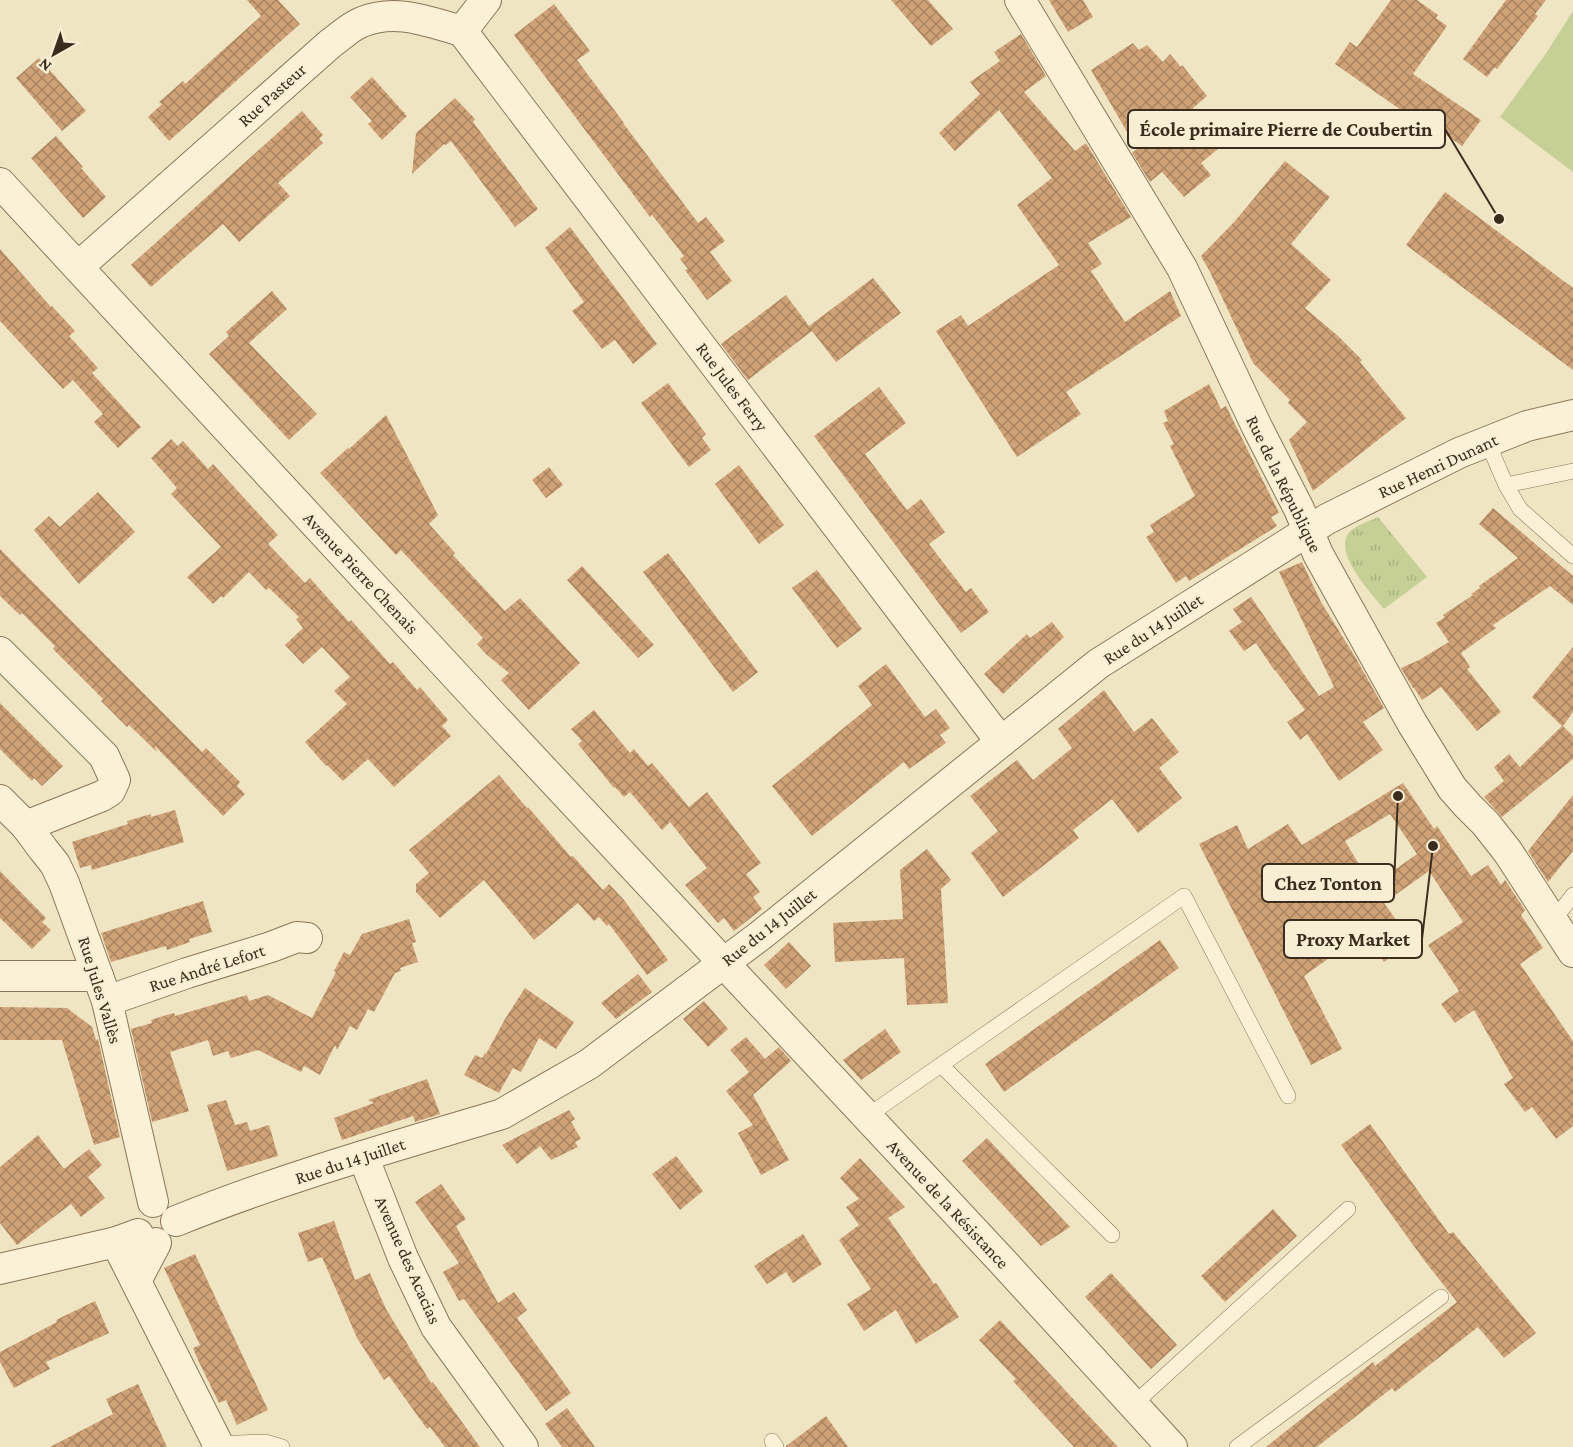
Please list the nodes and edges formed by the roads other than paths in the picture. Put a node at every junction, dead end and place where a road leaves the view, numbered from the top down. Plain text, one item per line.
1 (486, 0) edge
2 (1020, 0) edge
3 (462, 32) junction
4 (0, 183) edge
5 (78, 267) junction
6 (1573, 415) edge
7 (1487, 441) junction
8 (1573, 471) edge
9 (1506, 485) junction
10 (1308, 530) junction
11 (1573, 556) edge
12 (0, 652) edge
13 (1001, 742) junction
14 (0, 800) edge
15 (26, 826) junction
16 (1573, 895) edge
17 (1553, 921) junction
18 (307, 939) dead end
19 (1573, 952) edge
20 (723, 962) junction
21 (0, 976) edge
22 (102, 989) junction
23 (941, 1065) junction
24 (1288, 1096) dead end
25 (866, 1117) junction
26 (363, 1156) junction
27 (153, 1202) junction
28 (1348, 1209) dead end
29 (176, 1221) junction
30 (1112, 1235) dead end
31 (137, 1240) junction
32 (0, 1269) edge
33 (1441, 1297) dead end
34 (1134, 1404) junction
35 (218, 1445) edge
36 (282, 1447) edge
37 (523, 1447) edge
38 (1172, 1447) edge
39 (1237, 1447) edge

1 - 3 street
2 - 10 street, Rue de la République
3 - 5 street, Rue Pasteur
3 - 13 street, Rue Jules Ferry
4 - 5 street, Avenue Pierre Chenais
5 - 20 street, Avenue Pierre Chenais
6 - 7 street, Rue Henri Dunant
7 - 9 lane
7 - 10 street, Rue Henri Dunant
8 - 9 lane
9 - 11 lane
10 - 13 street, Rue du 14 Juillet
10 - 17 street, Rue de la République
12 - 15 street
13 - 20 street, Rue du 14 Juillet
14 - 15 street, Rue Jules Vallès
15 - 22 street, Rue Jules Vallès
16 - 17 lane
17 - 19 street, Rue de la République
18 - 22 street, Rue André Lefort
20 - 25 street, Avenue de la Résistance
20 - 26 street, Rue du 14 Juillet
21 - 22 street, Rue André Lefort
22 - 27 street, Rue Jules Vallès
23 - 24 lane
23 - 25 lane
23 - 30 lane
25 - 34 street, Avenue de la Résistance
26 - 29 street, Rue du 14 Juillet
26 - 37 street, Avenue des Acacias
27 - 29 street
27 - 31 street
28 - 34 lane
29 - 31 street
31 - 32 street
31 - 35 street
33 - 39 lane
34 - 38 street, Avenue de la Résistance
35 - 36 lane

